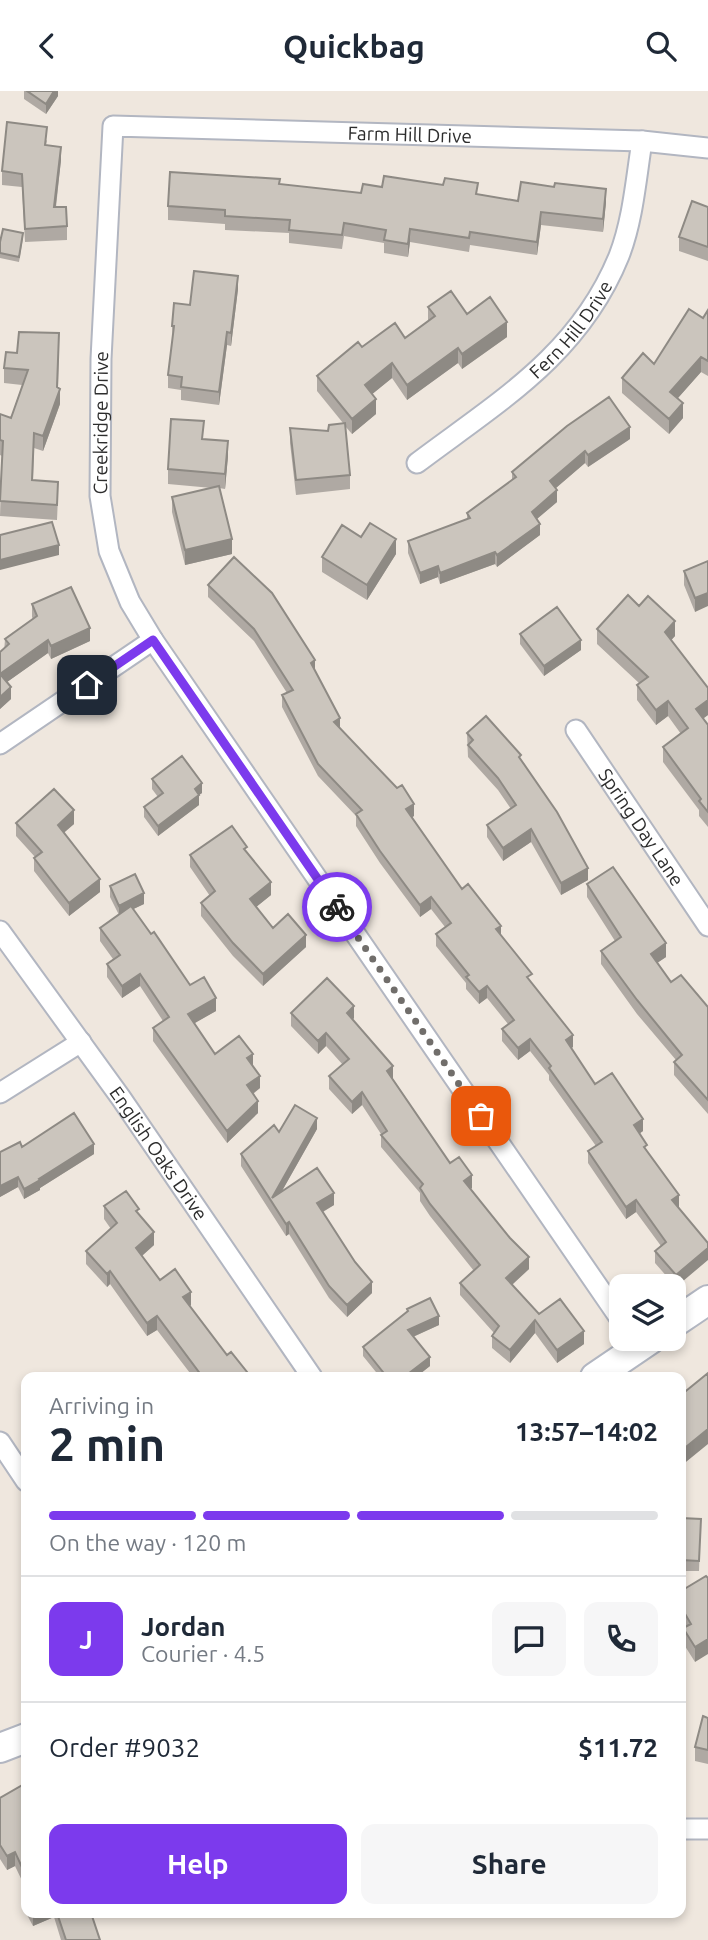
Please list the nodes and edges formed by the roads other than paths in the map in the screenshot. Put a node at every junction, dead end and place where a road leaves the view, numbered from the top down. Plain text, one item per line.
1 (113, 126) joint
2 (642, 141) junction
3 (708, 148) edge
4 (417, 463) dead end
5 (153, 640) junction
6 (576, 730) dead end
7 (0, 744) edge
8 (708, 926) edge
9 (0, 931) edge
10 (81, 1042) junction
11 (0, 1093) edge
12 (708, 1300) edge
13 (609, 1303) edge
14 (686, 1316) edge
15 (629, 1351) edge
16 (309, 1372) edge
17 (602, 1372) edge
18 (0, 1442) edge
19 (21, 1474) edge
20 (21, 1740) edge
21 (0, 1748) edge
22 (686, 1829) edge
23 (708, 1829) edge

1 - 2 street, Farm Hill Drive
1 - 5 street, Creekridge Drive
2 - 3 street, Farm Hill Drive
2 - 4 street, Fern Hill Drive
5 - 7 street
5 - 13 street, Creekridge Drive
6 - 8 street, Spring Day Lane
9 - 10 street, English Oaks Drive
10 - 11 street
10 - 16 street, English Oaks Drive
12 - 14 street
15 - 17 street
18 - 19 street
20 - 21 street
22 - 23 street

